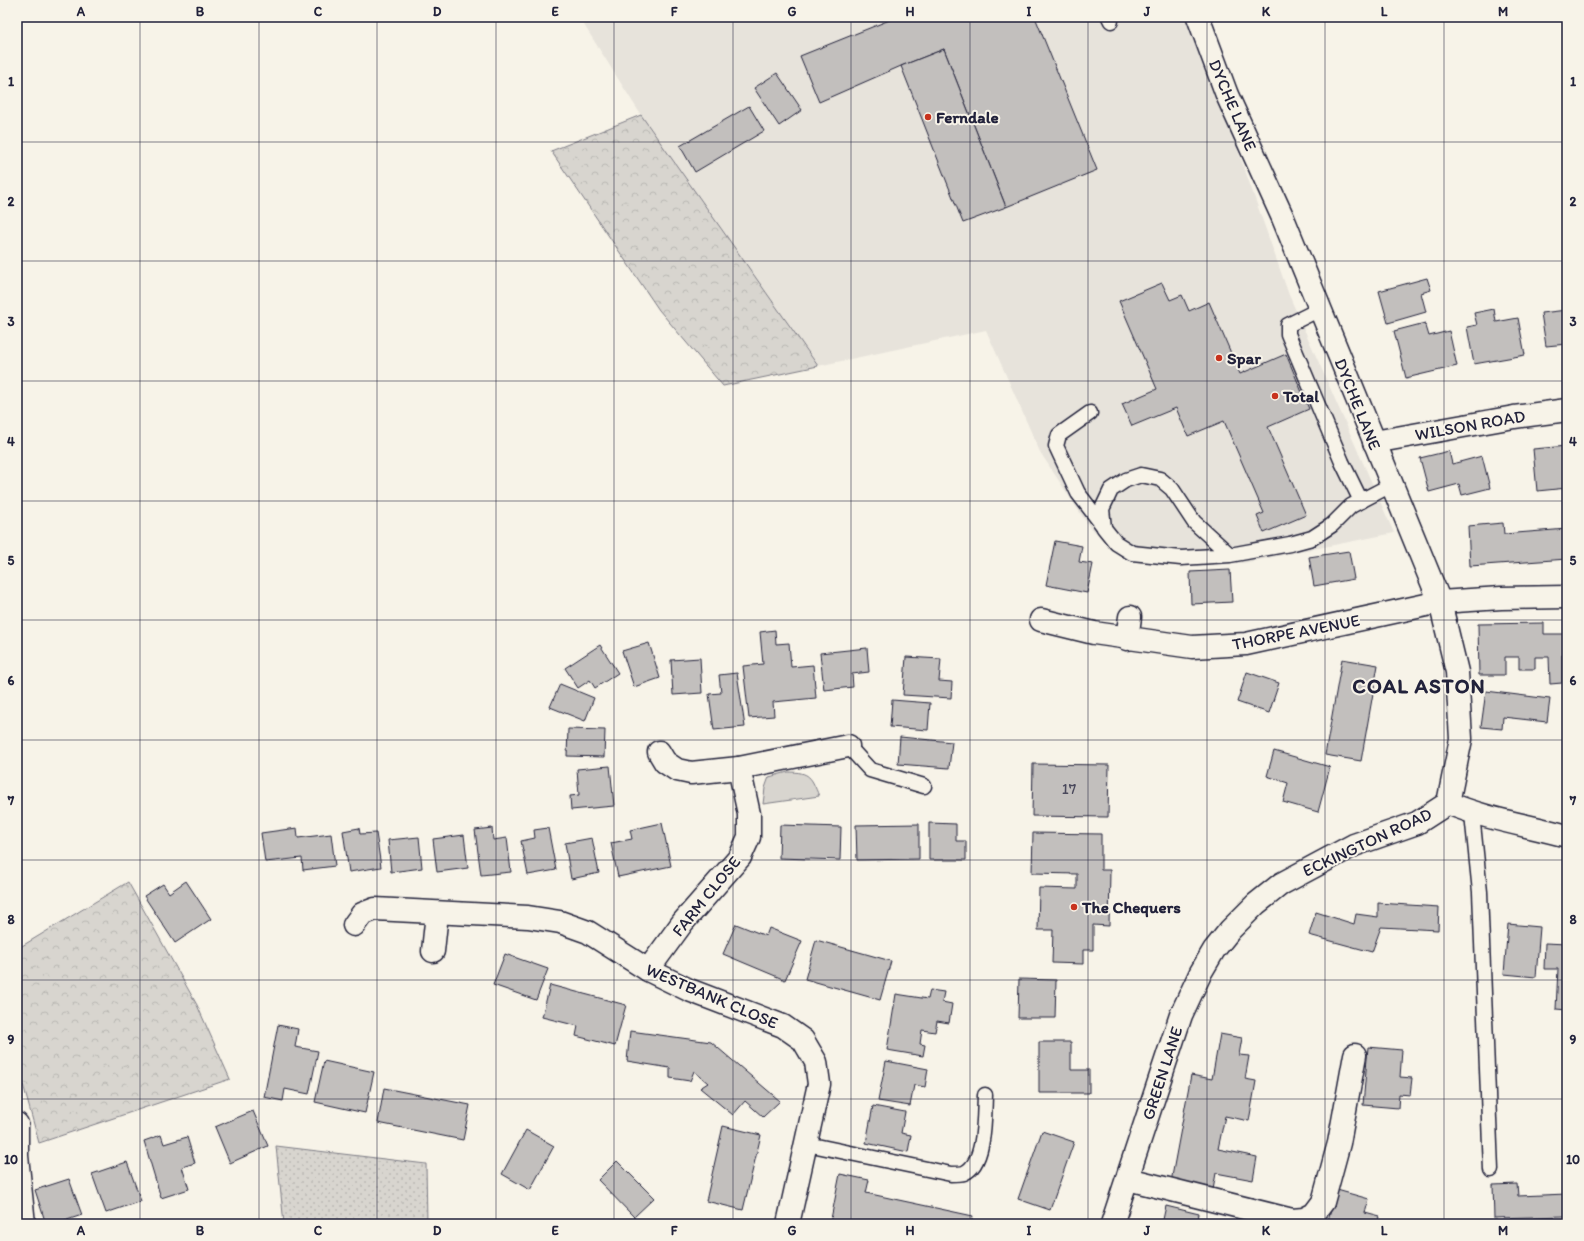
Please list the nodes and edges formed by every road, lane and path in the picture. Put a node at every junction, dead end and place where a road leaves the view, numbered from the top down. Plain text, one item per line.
1 (1198, 17) edge
2 (1320, 309) junction
3 (1567, 410) edge
4 (1090, 413) dead end
5 (1374, 442) junction
6 (1391, 485) junction
7 (1361, 501) junction
8 (1104, 528) junction
9 (1230, 555) junction
10 (1567, 597) edge
11 (1440, 602) junction
12 (1130, 617) dead end
13 (1041, 620) dead end
14 (1127, 638) junction
15 (848, 746) joint
16 (659, 752) dead end
17 (739, 768) junction
18 (924, 786) dead end
19 (1448, 803) junction
20 (1472, 814) junction
21 (1567, 836) edge
22 (436, 913) junction
23 (354, 925) dead end
24 (1230, 930) joint
25 (432, 951) dead end
26 (648, 970) junction
27 (1355, 1055) dead end
28 (985, 1094) dead end
29 (17, 1124) edge
30 (807, 1144) junction
31 (17, 1156) edge
32 (1491, 1170) dead end
33 (1128, 1179) junction
34 (24, 1224) edge
35 (788, 1224) edge
36 (1112, 1224) edge

1 - 2 street, DYCHE LANE
2 - 5 street, DYCHE LANE
2 - 7 lane
3 - 5 street, WILSON ROAD
4 - 8 lane
5 - 6 street, DYCHE LANE
6 - 7 lane
6 - 11 street, DYCHE LANE
7 - 9 lane
8 - 9 lane
8 - 9 lane
10 - 11 street, THORPE AVENUE
11 - 14 street, THORPE AVENUE
11 - 19 street, DYCHE LANE
12 - 14 street
13 - 14 street, THORPE AVENUE
15 - 17 street
15 - 18 lane
16 - 17 street
17 - 26 street, FARM CLOSE
19 - 20 street, ECKINGTON ROAD
19 - 24 street, ECKINGTON ROAD
20 - 21 street, ECKINGTON ROAD
20 - 32 lane
22 - 23 street, WESTBANK CLOSE
22 - 25 street
22 - 26 street, WESTBANK CLOSE
24 - 33 street, GREEN LANE
26 - 30 street, WESTBANK CLOSE
27 - 33 street
28 - 30 lane
29 - 31 street
30 - 35 street, WESTBANK CLOSE
31 - 34 street
33 - 36 street, GREEN LANE

